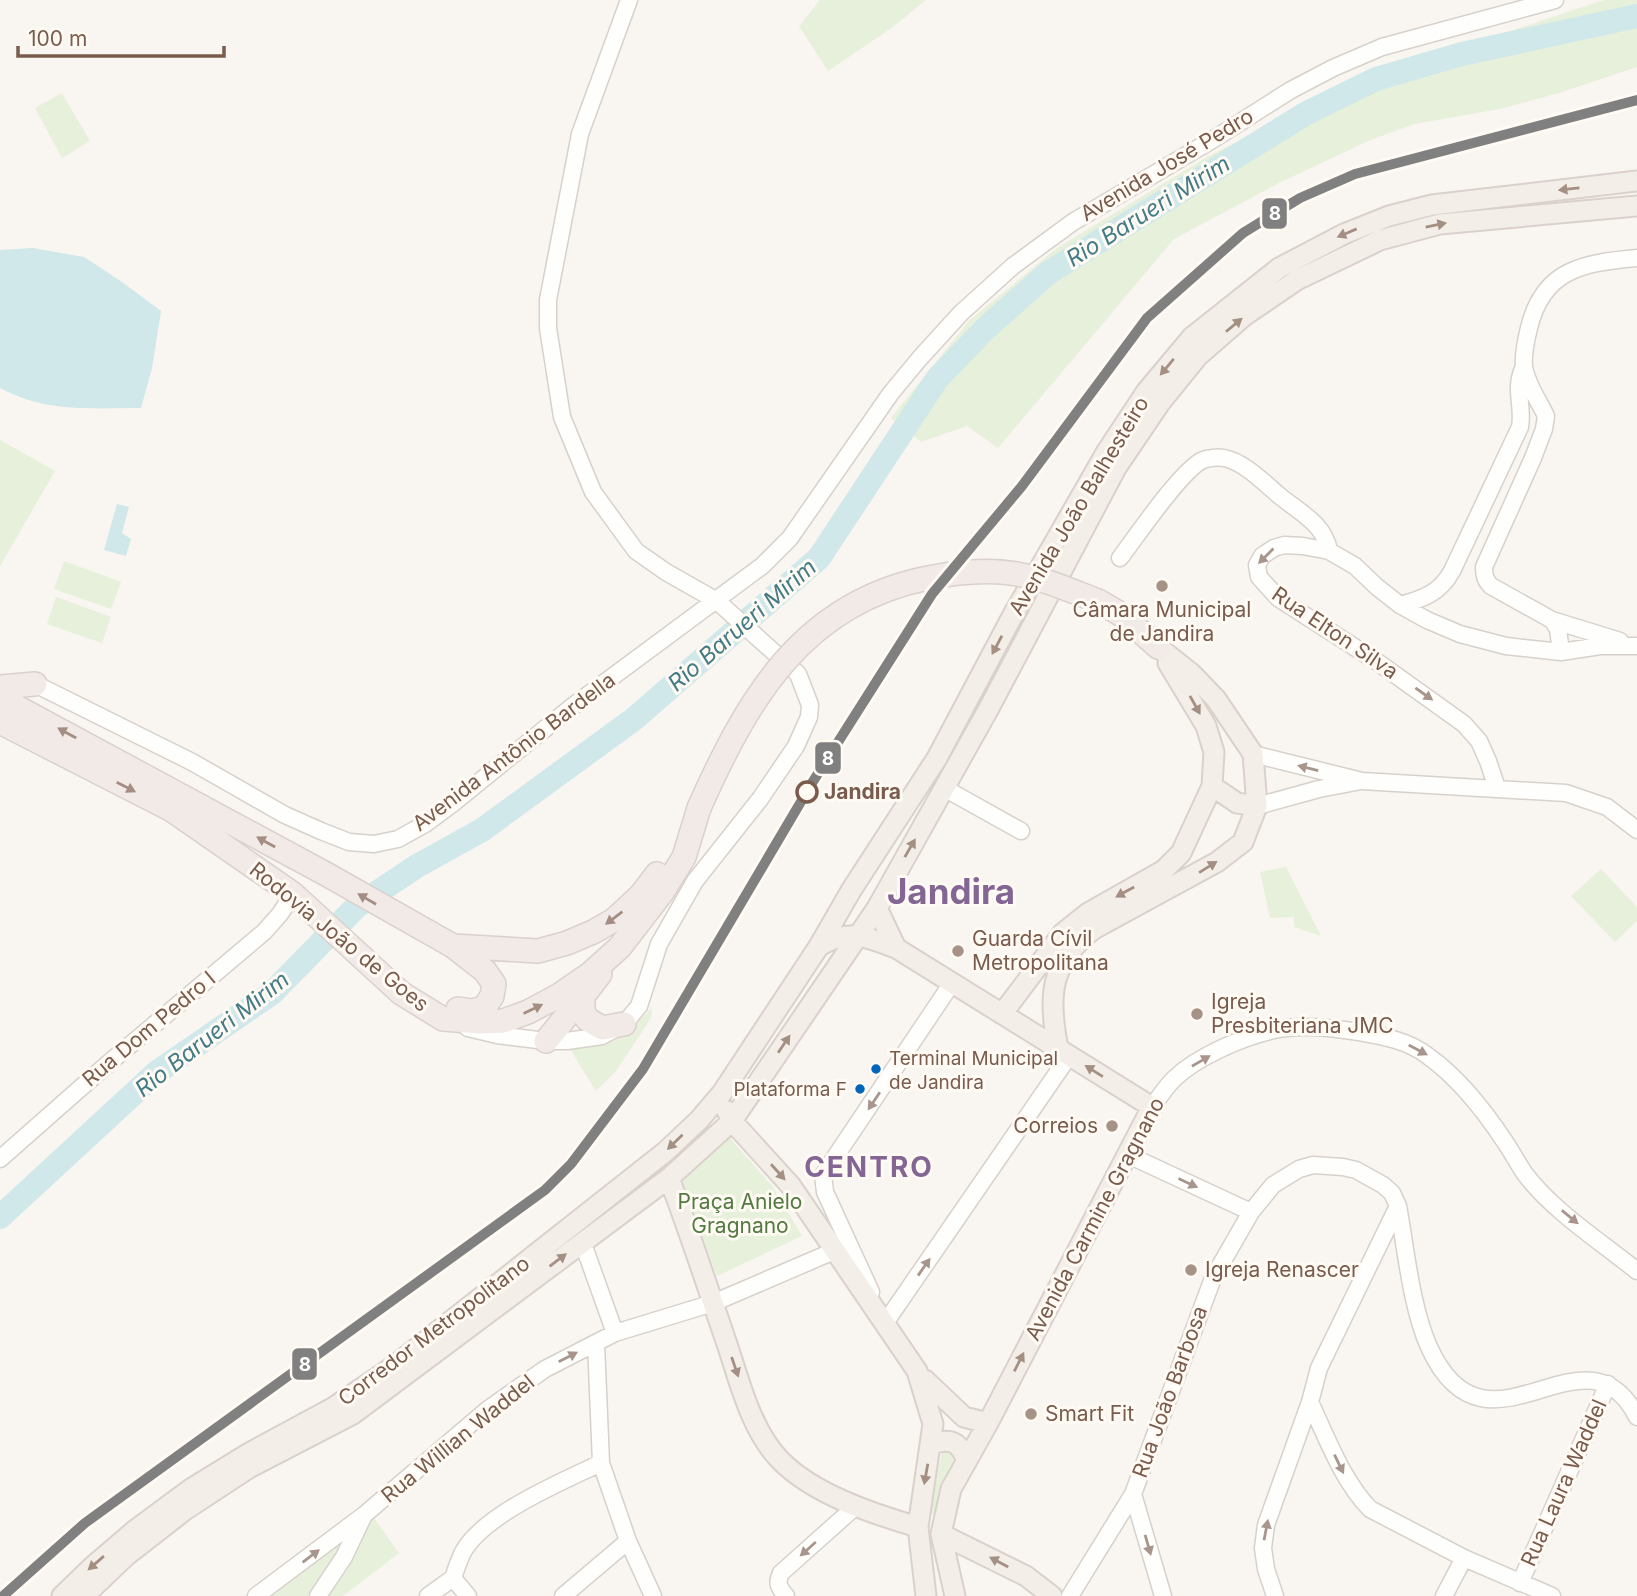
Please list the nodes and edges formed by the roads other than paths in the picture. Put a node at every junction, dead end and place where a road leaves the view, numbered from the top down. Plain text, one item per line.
1 (629, 0) edge
2 (1555, 0) edge
3 (1637, 181) edge
4 (1637, 206) edge
5 (1637, 258) edge
6 (1524, 367) junction
7 (1329, 551) junction
8 (1120, 558) dead end
9 (722, 605) junction
10 (1400, 605) junction
11 (1552, 620) junction
12 (1634, 645) edge
13 (1158, 648) junction
14 (1561, 652) junction
15 (0, 687) edge
16 (42, 687) junction
17 (0, 698) edge
18 (28, 712) junction
19 (0, 722) edge
20 (1213, 752) junction
21 (1253, 754) junction
22 (1362, 781) junction
23 (1212, 786) junction
24 (944, 788) junction
25 (1497, 788) junction
26 (1257, 806) junction
27 (691, 830) junction
28 (1021, 831) dead end
29 (1637, 831) edge
30 (333, 879) junction
31 (293, 894) junction
32 (877, 908) junction
33 (860, 935) junction
34 (453, 946) junction
35 (819, 946) junction
36 (620, 947) junction
37 (896, 948) junction
38 (952, 983) junction
39 (583, 996) junction
40 (420, 1005) junction
41 (1002, 1014) junction
42 (443, 1019) junction
43 (624, 1024) junction
44 (546, 1041) junction
45 (1063, 1052) junction
46 (722, 1093) junction
47 (1152, 1107) junction
48 (732, 1121) junction
49 (1126, 1154) junction
50 (0, 1159) edge
51 (669, 1178) junction
52 (1398, 1206) junction
53 (1251, 1212) junction
54 (834, 1251) junction
55 (586, 1252) dead end
56 (1637, 1271) edge
57 (713, 1303) junction
58 (885, 1323) junction
59 (615, 1334) junction
60 (596, 1343) junction
61 (917, 1371) junction
62 (1608, 1384) junction
63 (1310, 1402) junction
64 (1637, 1417) edge
65 (988, 1423) junction
66 (932, 1444) junction
67 (966, 1459) junction
68 (601, 1463) junction
69 (1133, 1494) junction
70 (855, 1507) junction
71 (364, 1515) junction
72 (918, 1527) junction
73 (941, 1534) junction
74 (628, 1541) junction
75 (1464, 1558) junction
76 (453, 1577) junction
77 (1520, 1583) junction
78 (62, 1596) edge
79 (84, 1596) edge
80 (256, 1596) edge
81 (318, 1596) edge
82 (428, 1596) edge
83 (468, 1596) edge
84 (564, 1596) edge
85 (653, 1596) edge
86 (786, 1596) edge
87 (926, 1596) edge
88 (955, 1596) edge
89 (1052, 1596) edge
90 (1070, 1596) edge
91 (1163, 1596) edge
92 (1275, 1596) edge
93 (1444, 1596) edge
94 (1552, 1596) edge

1 - 9 street
2 - 9 street, Avenida José Pedro
3 -> 35 main road, Avenida João Balhesteiro
24 -> 4 main road, Avenida João Balhesteiro
5 - 6 street
6 - 10 street
6 - 11 street
7 - 8 street
7 - 10 street, Rua Elton Silva
7 -> 25 street, Rua Elton Silva
9 - 16 street, Avenida Antônio Bardella
9 - 43 street
10 - 14 street, Rua Elton Silva
11 - 12 street
11 - 14 street
12 - 14 street, Rua Elton Silva
13 -> 20 main road
13 - 21 main road
13 - 27 highway, Rodovia João de Goes, bridge
15 - 16 highway
16 - 18 highway
17 - 18 highway, Rodovia João de Goes
30 -> 18 highway, Rodovia João de Goes
19 -> 31 highway, Rodovia João de Goes
20 - 21 main road
20 - 23 main road
22 -> 21 street
21 - 26 main road
22 - 25 street
22 - 26 street
23 - 26 main road
23 -> 41 main road
24 - 28 street
32 -> 24 main road, Avenida João Balhesteiro
25 - 29 street
45 -> 26 main road
27 -> 34 highway
27 - 36 highway, Rodovia João de Goes
30 - 31 highway
34 -> 30 highway, Rodovia João de Goes
31 - 40 highway, Rodovia João de Goes
31 - 50 street, Rua Dom Pedro I
32 - 33 main road, Avenida João Balhesteiro
32 - 37 main road
33 - 35 main road
33 - 37 main road
48 -> 33 main road, Avenida João Balhesteiro
34 - 40 highway
35 - 46 main road, Avenida João Balhesteiro
36 - 39 highway
42 -> 36 highway, Rodovia João de Goes
37 - 38 main road
38 - 41 main road
38 -> 58 street
39 - 43 highway
39 - 44 highway
40 - 42 highway, Rodovia João de Goes
41 - 45 main road
42 - 44 street
43 - 44 street
47 -> 45 main road
58 -> 45 street
46 - 48 main road
46 -> 78 main road, Corredor Metropolitano
47 - 49 main road, Avenida Carmine Gragnano
47 -> 56 street, Avenida Carmine Gragnano
48 - 51 main road, Avenida João Balhesteiro
48 -> 54 main road
49 -> 53 street
65 -> 49 main road, Avenida Carmine Gragnano
51 - 57 main road
79 -> 51 main road, Avenida João Balhesteiro
52 - 53 street, Rua João Barbosa
52 - 62 street
52 - 63 street
53 - 69 street, Rua João Barbosa
54 - 57 street, Rua Willian Waddel
54 - 58 main road
55 - 59 street
57 - 59 street, Rua Willian Waddel
57 -> 70 main road
58 - 61 main road
59 - 60 street, Rua Willian Waddel
60 - 68 street
71 -> 60 street, Rua Willian Waddel
61 - 65 main road
61 - 66 main road
62 - 64 street
62 - 77 street, Rua Laura Waddel
63 -> 75 street
92 -> 63 street
65 - 67 main road, Avenida Carmine Gragnano
66 - 67 main road
66 -> 72 main road
67 - 73 main road, Avenida Carmine Gragnano
68 - 74 street
68 - 76 street
69 - 90 street, Rua João Barbosa
69 -> 91 street
70 - 72 main road
70 -> 86 street
80 -> 71 street, Rua Willian Waddel
71 - 81 street
72 - 87 main road
73 - 88 main road
89 -> 73 main road
74 - 84 street
74 - 85 street
75 - 77 street
75 - 93 street
76 - 82 street
76 - 83 street
77 - 94 street

